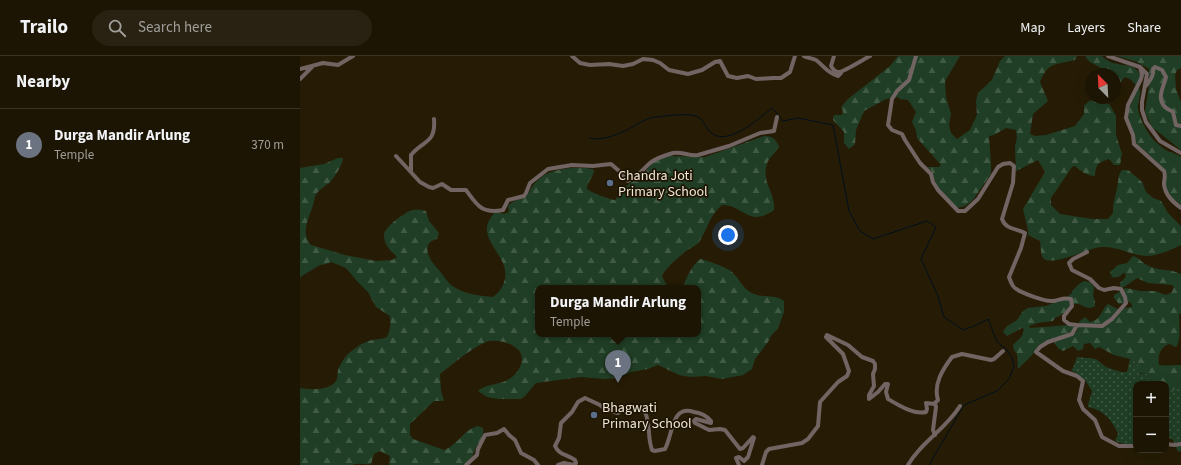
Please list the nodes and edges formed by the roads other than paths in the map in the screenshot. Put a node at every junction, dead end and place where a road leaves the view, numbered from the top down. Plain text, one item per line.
1 (353, 56) edge
2 (572, 56) edge
3 (795, 56) edge
4 (804, 56) edge
5 (834, 56) edge
6 (870, 56) edge
7 (916, 56) edge
8 (1108, 56) edge
9 (312, 66) junction
10 (1140, 67) junction
11 (300, 69) edge
12 (842, 72) junction
13 (300, 79) edge
14 (1145, 87) junction
15 (778, 117) dead end
16 (434, 119) dead end
17 (1181, 126) edge
18 (1181, 153) edge
19 (396, 156) dead end
20 (412, 172) junction
21 (1181, 208) edge
22 (1088, 252) dead end
23 (1077, 325) junction
24 (1003, 351) dead end
25 (934, 404) junction
26 (960, 406) dead end
27 (935, 435) junction
28 (1169, 444) edge
29 (1181, 444) edge
30 (1133, 446) edge
31 (466, 465) edge
32 (538, 465) edge
33 (558, 465) edge
34 (574, 465) edge
35 (739, 465) edge
36 (762, 465) edge
37 (908, 465) edge

1 - 9 street
2 - 3 street
4 - 12 street
5 - 12 street
6 - 12 street
7 - 23 street
8 - 10 street
9 - 11 street
9 - 13 street
10 - 14 street
10 - 21 street
14 - 17 street
14 - 18 street
15 - 20 street
16 - 20 street
19 - 20 street
22 - 23 street
23 - 30 street
24 - 25 street
25 - 27 street
25 - 36 street
26 - 27 street
27 - 37 street
28 - 29 street
31 - 32 street
33 - 34 street
34 - 35 street

